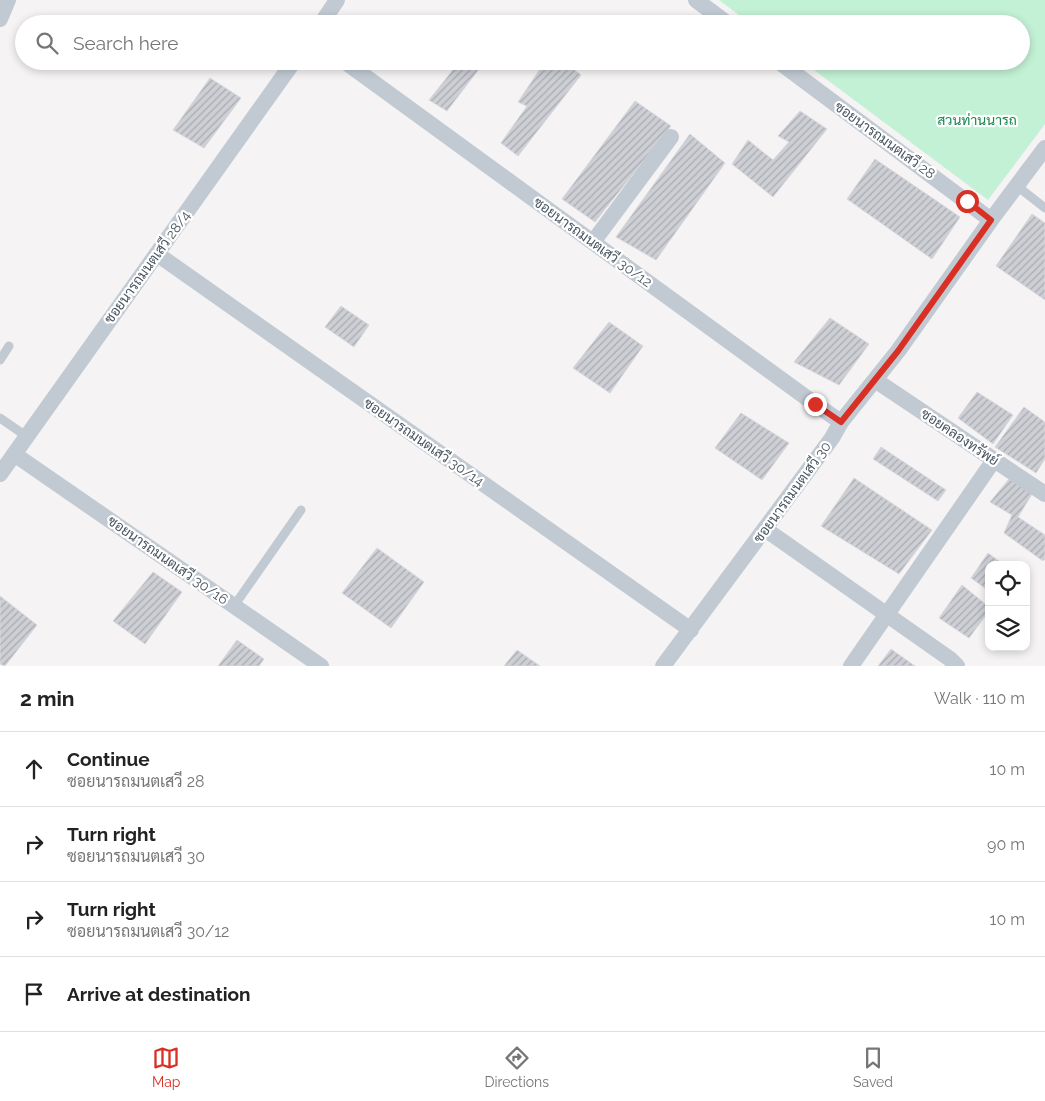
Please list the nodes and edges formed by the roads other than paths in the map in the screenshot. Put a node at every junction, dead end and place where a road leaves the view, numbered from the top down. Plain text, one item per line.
1 (8, 0) edge
2 (337, 0) edge
3 (696, 0) edge
4 (327, 15) edge
5 (716, 15) edge
6 (0, 18) edge
7 (288, 70) edge
8 (356, 70) edge
9 (790, 70) edge
10 (672, 137) dead end
11 (1045, 148) edge
12 (1017, 186) junction
13 (1045, 208) edge
14 (991, 220) junction
15 (593, 242) junction
16 (157, 254) junction
17 (9, 346) dead end
18 (0, 360) edge
19 (875, 380) junction
20 (0, 418) edge
21 (841, 422) junction
22 (26, 436) junction
23 (14, 454) junction
24 (994, 460) junction
25 (0, 474) edge
26 (1045, 494) edge
27 (301, 510) dead end
28 (765, 529) junction
29 (234, 606) junction
30 (887, 615) junction
31 (691, 630) junction
32 (321, 666) edge
33 (663, 666) edge
34 (851, 666) edge
35 (957, 666) edge

1 - 6 street
2 - 4 street
3 - 5 street
7 - 16 street, ซอยนารถมนตเสวี 28/4
8 - 15 street, ซอยนารถมนตเสวี 30/12
9 - 14 street, ซอยนารถมนตเสวี 28
10 - 15 street
11 - 12 street, ซอยนารถมนตเสวี 30
12 - 13 lane
12 - 14 street, ซอยนารถมนตเสวี 30
14 - 19 street, ซอยนารถมนตเสวี 30
15 - 21 street, ซอยนารถมนตเสวี 30/12
16 - 22 street, ซอยนารถมนตเสวี 28/4
16 - 31 street, ซอยนารถมนตเสวี 30/14
17 - 18 lane
19 - 21 street, ซอยนารถมนตเสวี 30
19 - 24 street, ซอยคลองทรัพย์
20 - 22 lane
21 - 28 street, ซอยนารถมนตเสวี 30
22 - 23 street, ซอยนารถมนตเสวี 28/4
23 - 25 street, ซอยนารถมนตเสวี 28/4
23 - 29 street, ซอยนารถมนตเสวี 30/16
24 - 26 street, ซอยคลองทรัพย์
24 - 30 street
27 - 29 lane
28 - 30 street
28 - 31 street, ซอยนารถมนตเสวี 30
29 - 32 street, ซอยนารถมนตเสวี 30/16
30 - 34 street
30 - 35 street
31 - 33 street, ซอยนารถมนตเสวี 30

